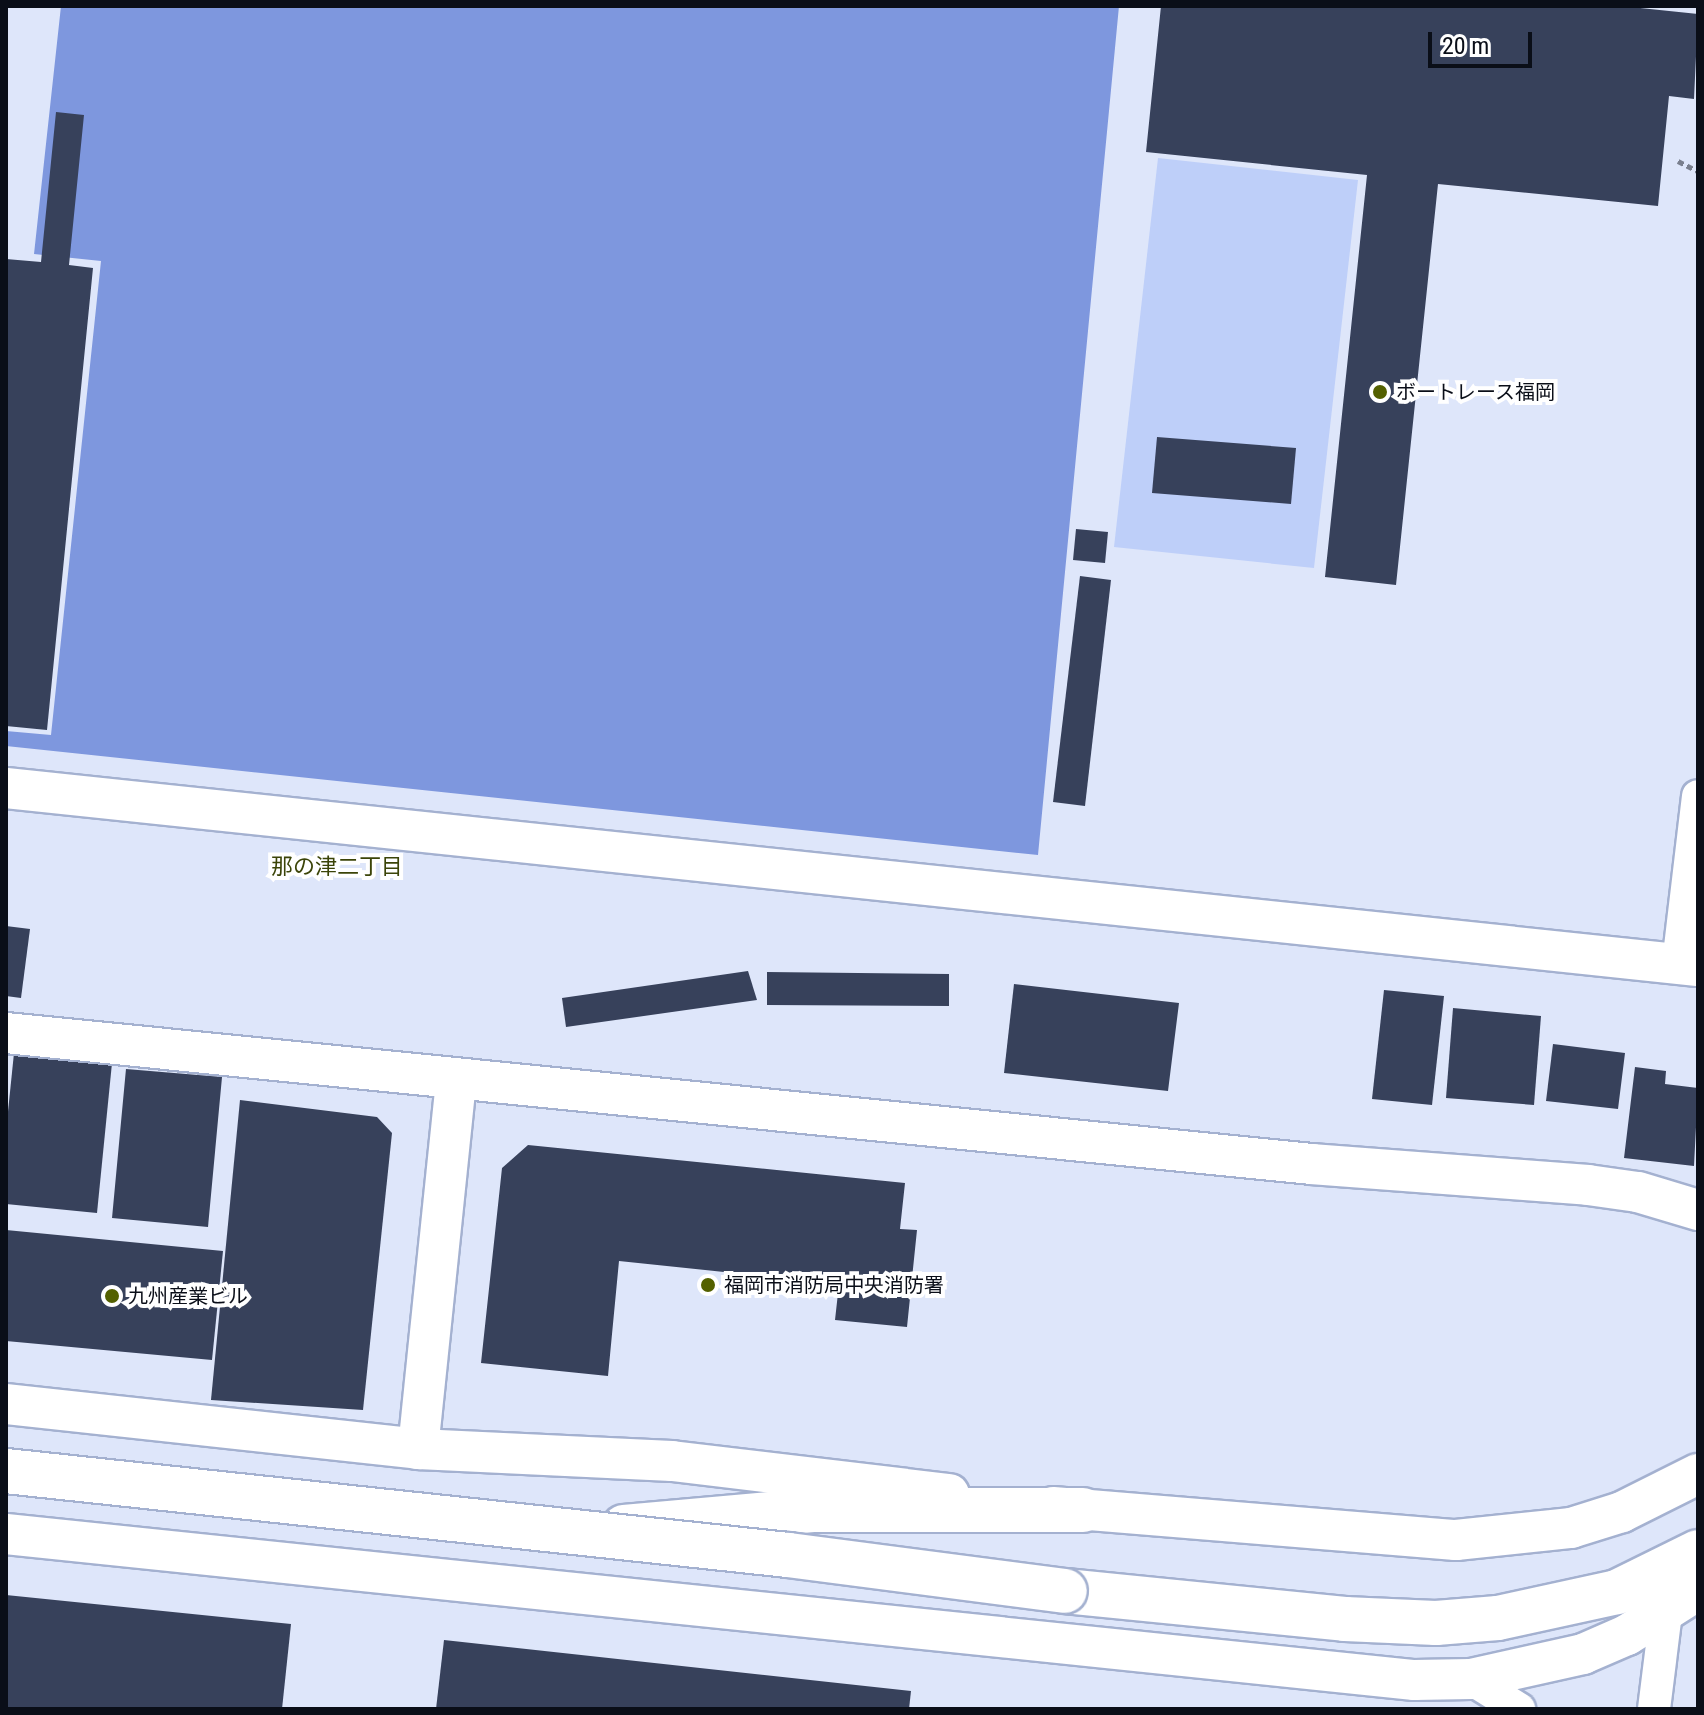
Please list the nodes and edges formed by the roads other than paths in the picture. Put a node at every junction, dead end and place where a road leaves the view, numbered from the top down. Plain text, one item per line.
1 (6, 788) edge
2 (1698, 796) edge
3 (1688, 965) edge
4 (6, 1033) edge
5 (456, 1079) junction
6 (1698, 1210) edge
7 (6, 1404) edge
8 (418, 1449) junction
9 (6, 1470) edge
10 (1698, 1474) edge
11 (1083, 1510) junction
12 (6, 1534) edge
13 (1698, 1552) edge
14 (1698, 1590) edge
15 (1666, 1613) junction
16 (1471, 1679) junction
17 (1519, 1709) edge
18 (1654, 1709) edge

1 - 3 street
2 - 3 street
4 - 5 street
5 - 6 street
5 - 8 street
7 - 8 street
8 - 11 street
9 - 11 highway, bridge
9 - 13 highway, bridge
10 - 11 street
12 - 16 street
14 - 15 street
15 - 16 street
15 - 18 street
16 - 17 street

